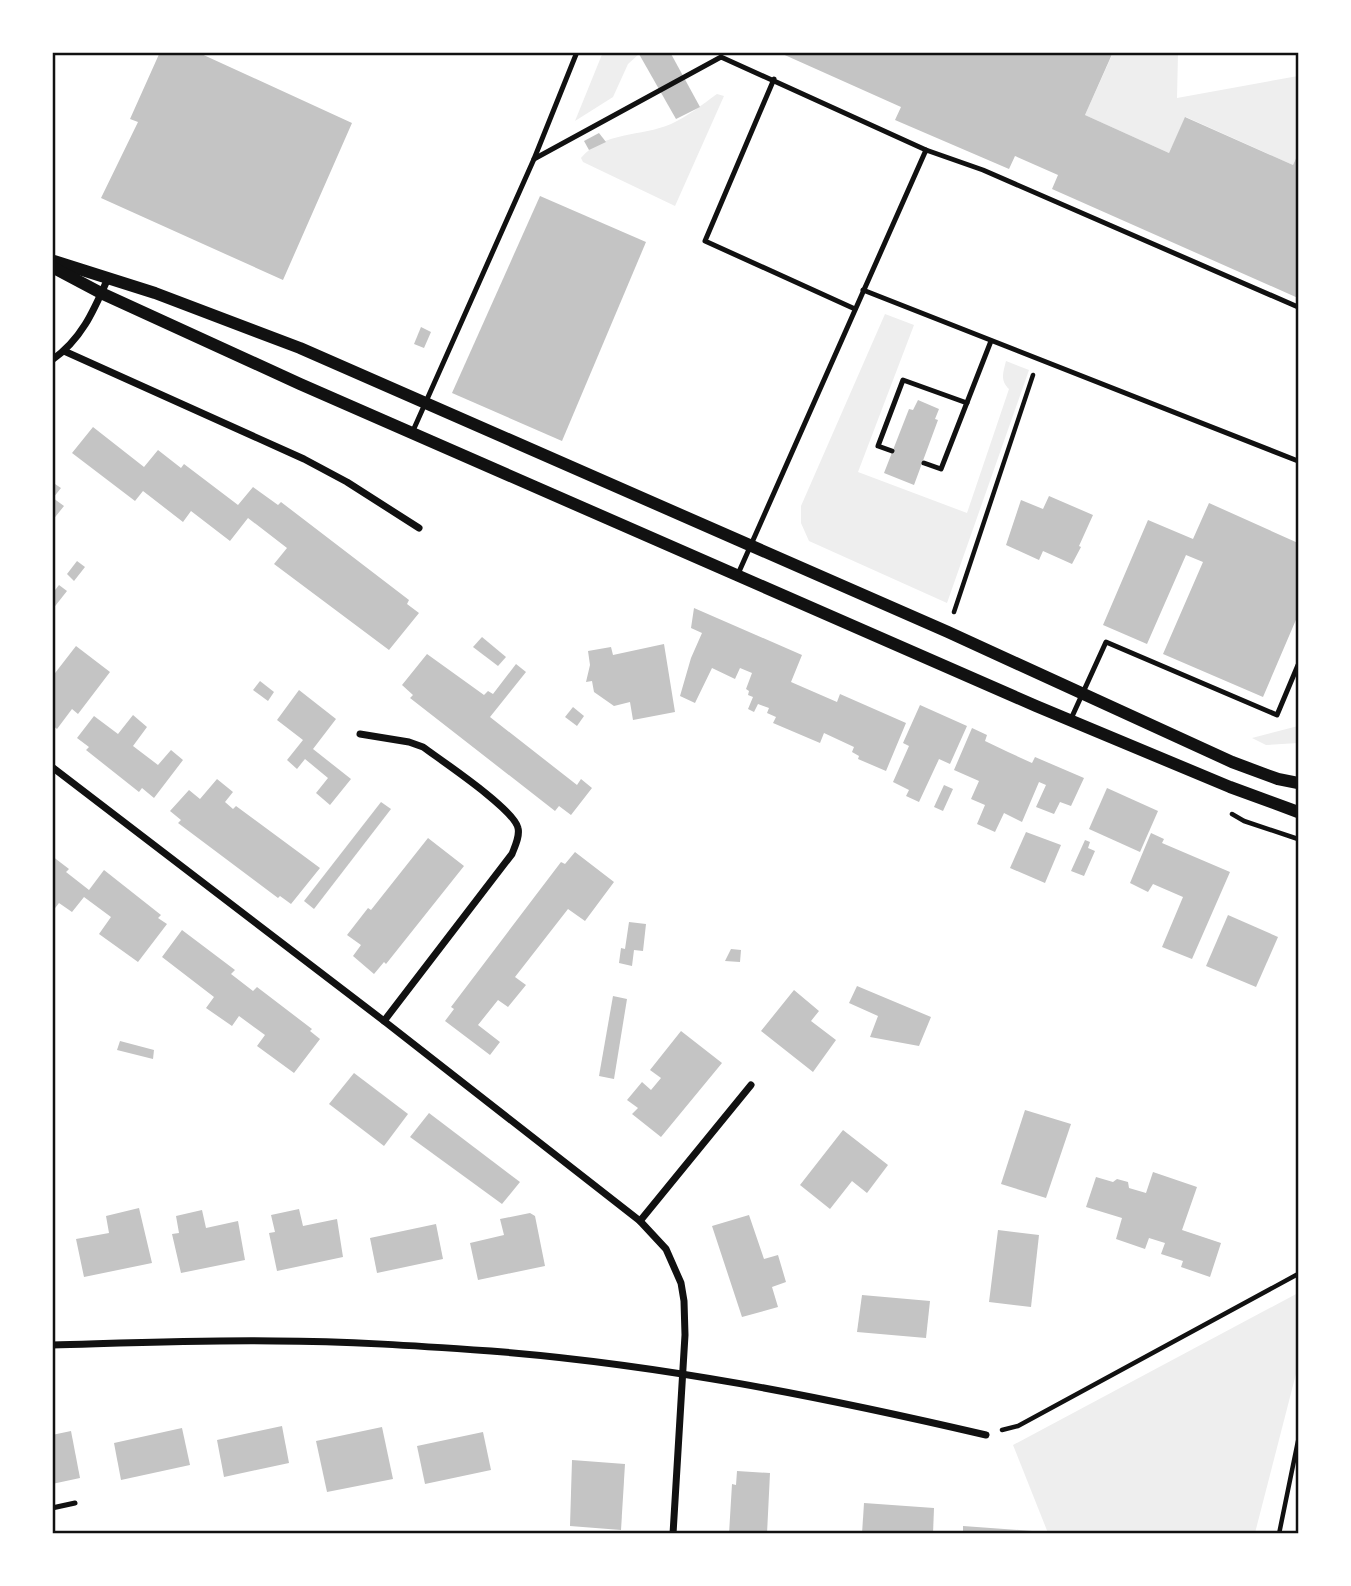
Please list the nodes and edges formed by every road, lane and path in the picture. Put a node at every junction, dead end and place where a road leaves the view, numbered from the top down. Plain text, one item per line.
1 (577, 52) edge
2 (719, 55) edge
3 (774, 79) junction
4 (926, 150) junction
5 (534, 159) junction
6 (52, 261) edge
7 (52, 267) edge
8 (108, 278) junction
9 (863, 290) junction
10 (101, 293) junction
11 (1298, 307) edge
12 (855, 309) junction
13 (991, 341) junction
14 (64, 351) junction
15 (54, 358) edge
16 (1038, 359) junction
17 (426, 403) junction
18 (967, 403) junction
19 (412, 433) junction
20 (892, 451) dead end
21 (1298, 461) edge
22 (924, 463) dead end
23 (419, 528) dead end
24 (750, 546) junction
25 (737, 576) junction
26 (948, 632) junction
27 (1298, 665) edge
28 (1082, 694) junction
29 (1069, 721) junction
30 (360, 734) dead end
31 (52, 767) edge
32 (1298, 783) edge
33 (1298, 812) edge
34 (384, 1021) junction
35 (751, 1085) dead end
36 (640, 1221) junction
37 (1298, 1274) edge
38 (52, 1345) edge
39 (683, 1375) junction
40 (986, 1435) joint
41 (1298, 1441) edge
42 (75, 1503) dead end
43 (52, 1508) edge
44 (673, 1534) edge
45 (1279, 1534) edge

1 - 5 lane
2 - 3 lane
2 - 5 lane
3 - 4 lane
3 - 12 lane
4 - 9 lane
4 - 11 lane
5 - 17 lane
6 - 8 street
7 - 10 street
8 - 10 street
8 - 17 street
9 - 12 lane
9 - 13 lane
10 - 14 street
10 - 19 street
12 - 24 lane
13 - 16 lane
13 - 18 lane
14 - 15 street
14 - 23 street
16 - 21 lane
16 - 26 path
17 - 19 lane
17 - 24 street
18 - 20 lane
18 - 22 lane
19 - 25 street
24 - 25 lane
24 - 26 street
25 - 29 street
26 - 28 street
27 - 28 lane
28 - 29 lane
28 - 32 street
29 - 33 street
30 - 34 street
31 - 34 street
34 - 36 street
35 - 36 street
36 - 39 street
37 - 40 path
38 - 39 street
39 - 40 street
39 - 44 street
41 - 45 path
42 - 43 lane

